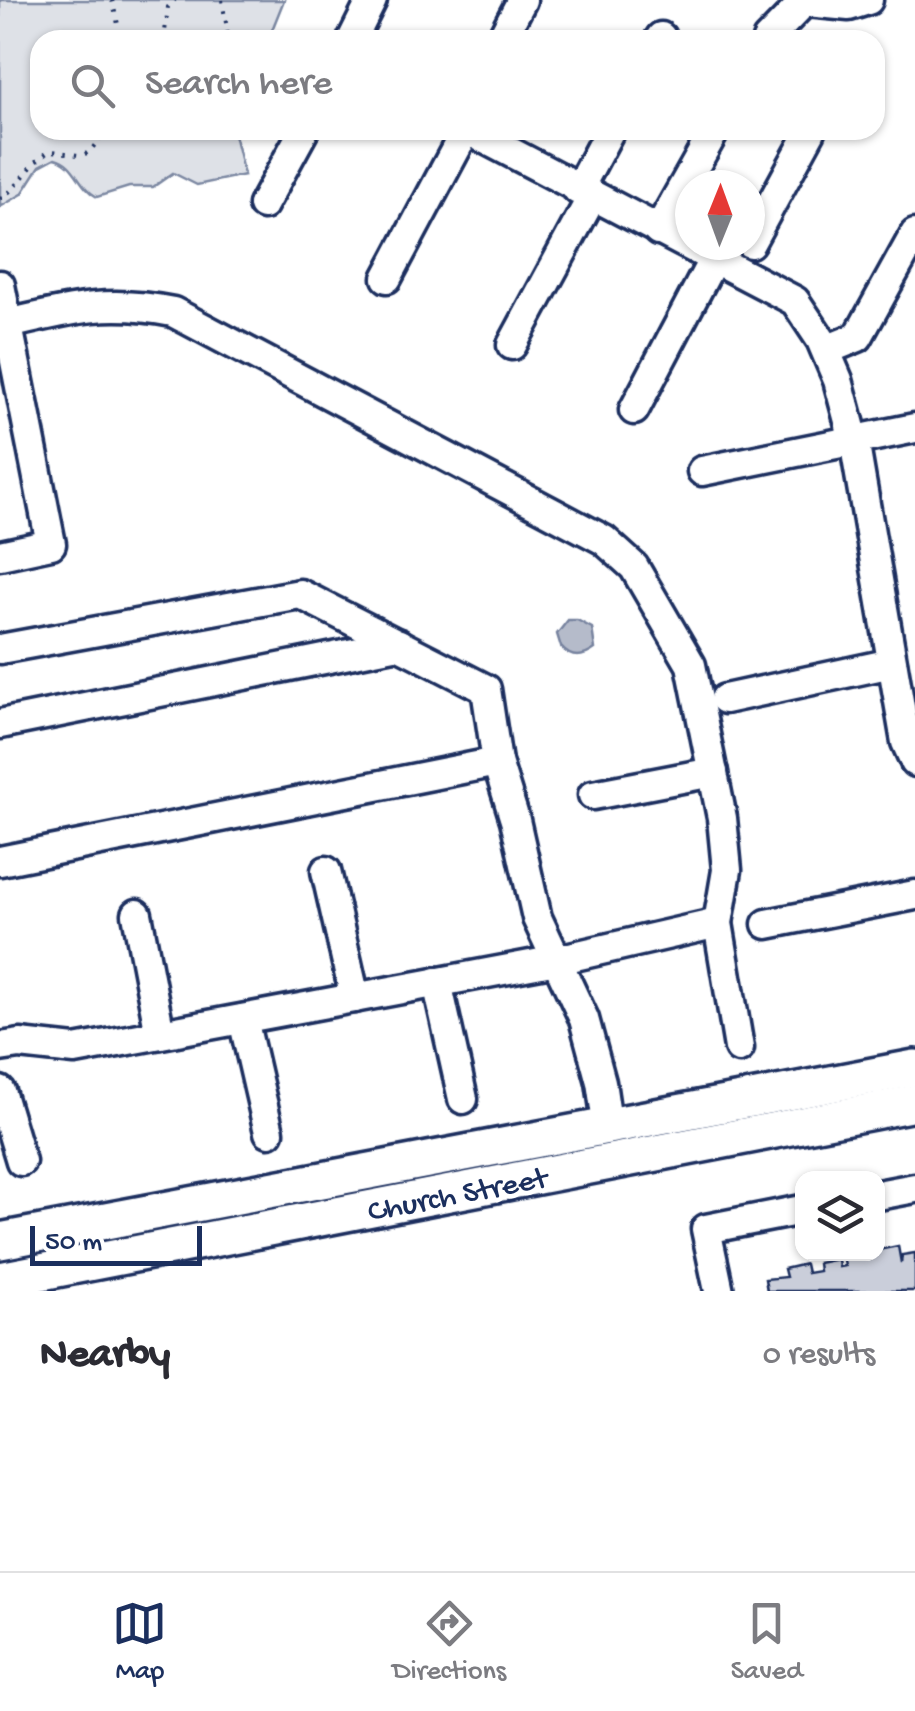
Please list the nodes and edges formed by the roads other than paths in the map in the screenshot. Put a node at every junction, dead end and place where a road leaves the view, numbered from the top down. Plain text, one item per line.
1 (372, 0) edge
2 (522, 0) edge
3 (868, 0) edge
4 (806, 1) edge
5 (357, 30) edge
6 (506, 30) edge
7 (778, 30) edge
8 (299, 140) edge
9 (462, 140) edge
10 (485, 140) edge
11 (606, 140) edge
12 (709, 140) edge
13 (807, 140) edge
14 (585, 194) junction
15 (264, 205) dead end
16 (765, 215) edge
17 (658, 231) junction
18 (915, 234) edge
19 (730, 260) edge
20 (724, 265) junction
21 (387, 278) dead end
22 (0, 284) edge
23 (8, 324) junction
24 (512, 345) dead end
25 (826, 350) junction
26 (9, 373) edge
27 (634, 410) dead end
28 (915, 428) edge
29 (854, 440) junction
30 (702, 471) dead end
31 (0, 555) edge
32 (399, 644) junction
33 (0, 648) edge
34 (900, 667) edge
35 (725, 699) dead end
36 (0, 724) edge
37 (497, 762) junction
38 (915, 762) edge
39 (713, 772) junction
40 (593, 795) dead end
41 (0, 861) edge
42 (326, 871) dead end
43 (915, 895) edge
44 (137, 914) dead end
45 (718, 924) junction
46 (767, 924) dead end
47 (558, 960) junction
48 (437, 982) junction
49 (355, 998) junction
50 (243, 1019) junction
51 (160, 1034) junction
52 (0, 1047) edge
53 (739, 1048) dead end
54 (915, 1068) edge
55 (0, 1090) edge
56 (464, 1099) dead end
57 (915, 1103) edge
58 (608, 1128) junction
59 (269, 1132) dead end
60 (20, 1161) dead end
61 (915, 1188) edge
62 (885, 1194) edge
63 (795, 1211) edge
64 (0, 1241) edge
65 (0, 1280) edge
66 (719, 1291) edge

1 - 5 lane
2 - 6 lane
3 - 4 lane
4 - 7 lane
8 - 15 lane
9 - 21 lane
10 - 14 lane
11 - 14 lane
12 - 17 lane
13 - 16 lane
14 - 17 lane
14 - 24 lane
17 - 20 lane
18 - 25 lane
19 - 20 lane
20 - 25 lane
20 - 27 lane
22 - 23 lane
23 - 26 lane
23 - 39 lane
25 - 29 lane
26 - 31 lane
28 - 29 lane
29 - 30 lane
29 - 34 lane
32 - 33 lane
32 - 36 lane
32 - 37 lane
34 - 35 lane
34 - 38 lane
37 - 41 lane
37 - 47 lane
39 - 40 lane
39 - 45 lane
42 - 49 lane
43 - 46 lane
44 - 51 lane
45 - 47 lane
45 - 53 lane
47 - 48 lane
47 - 58 lane
48 - 49 lane
48 - 56 lane
49 - 50 lane
50 - 51 lane
50 - 59 lane
51 - 52 lane
54 - 58 main road, Church Street
55 - 60 lane
57 - 65 main road, Church Street
58 - 64 main road, Church Street
61 - 62 lane
63 - 66 lane

